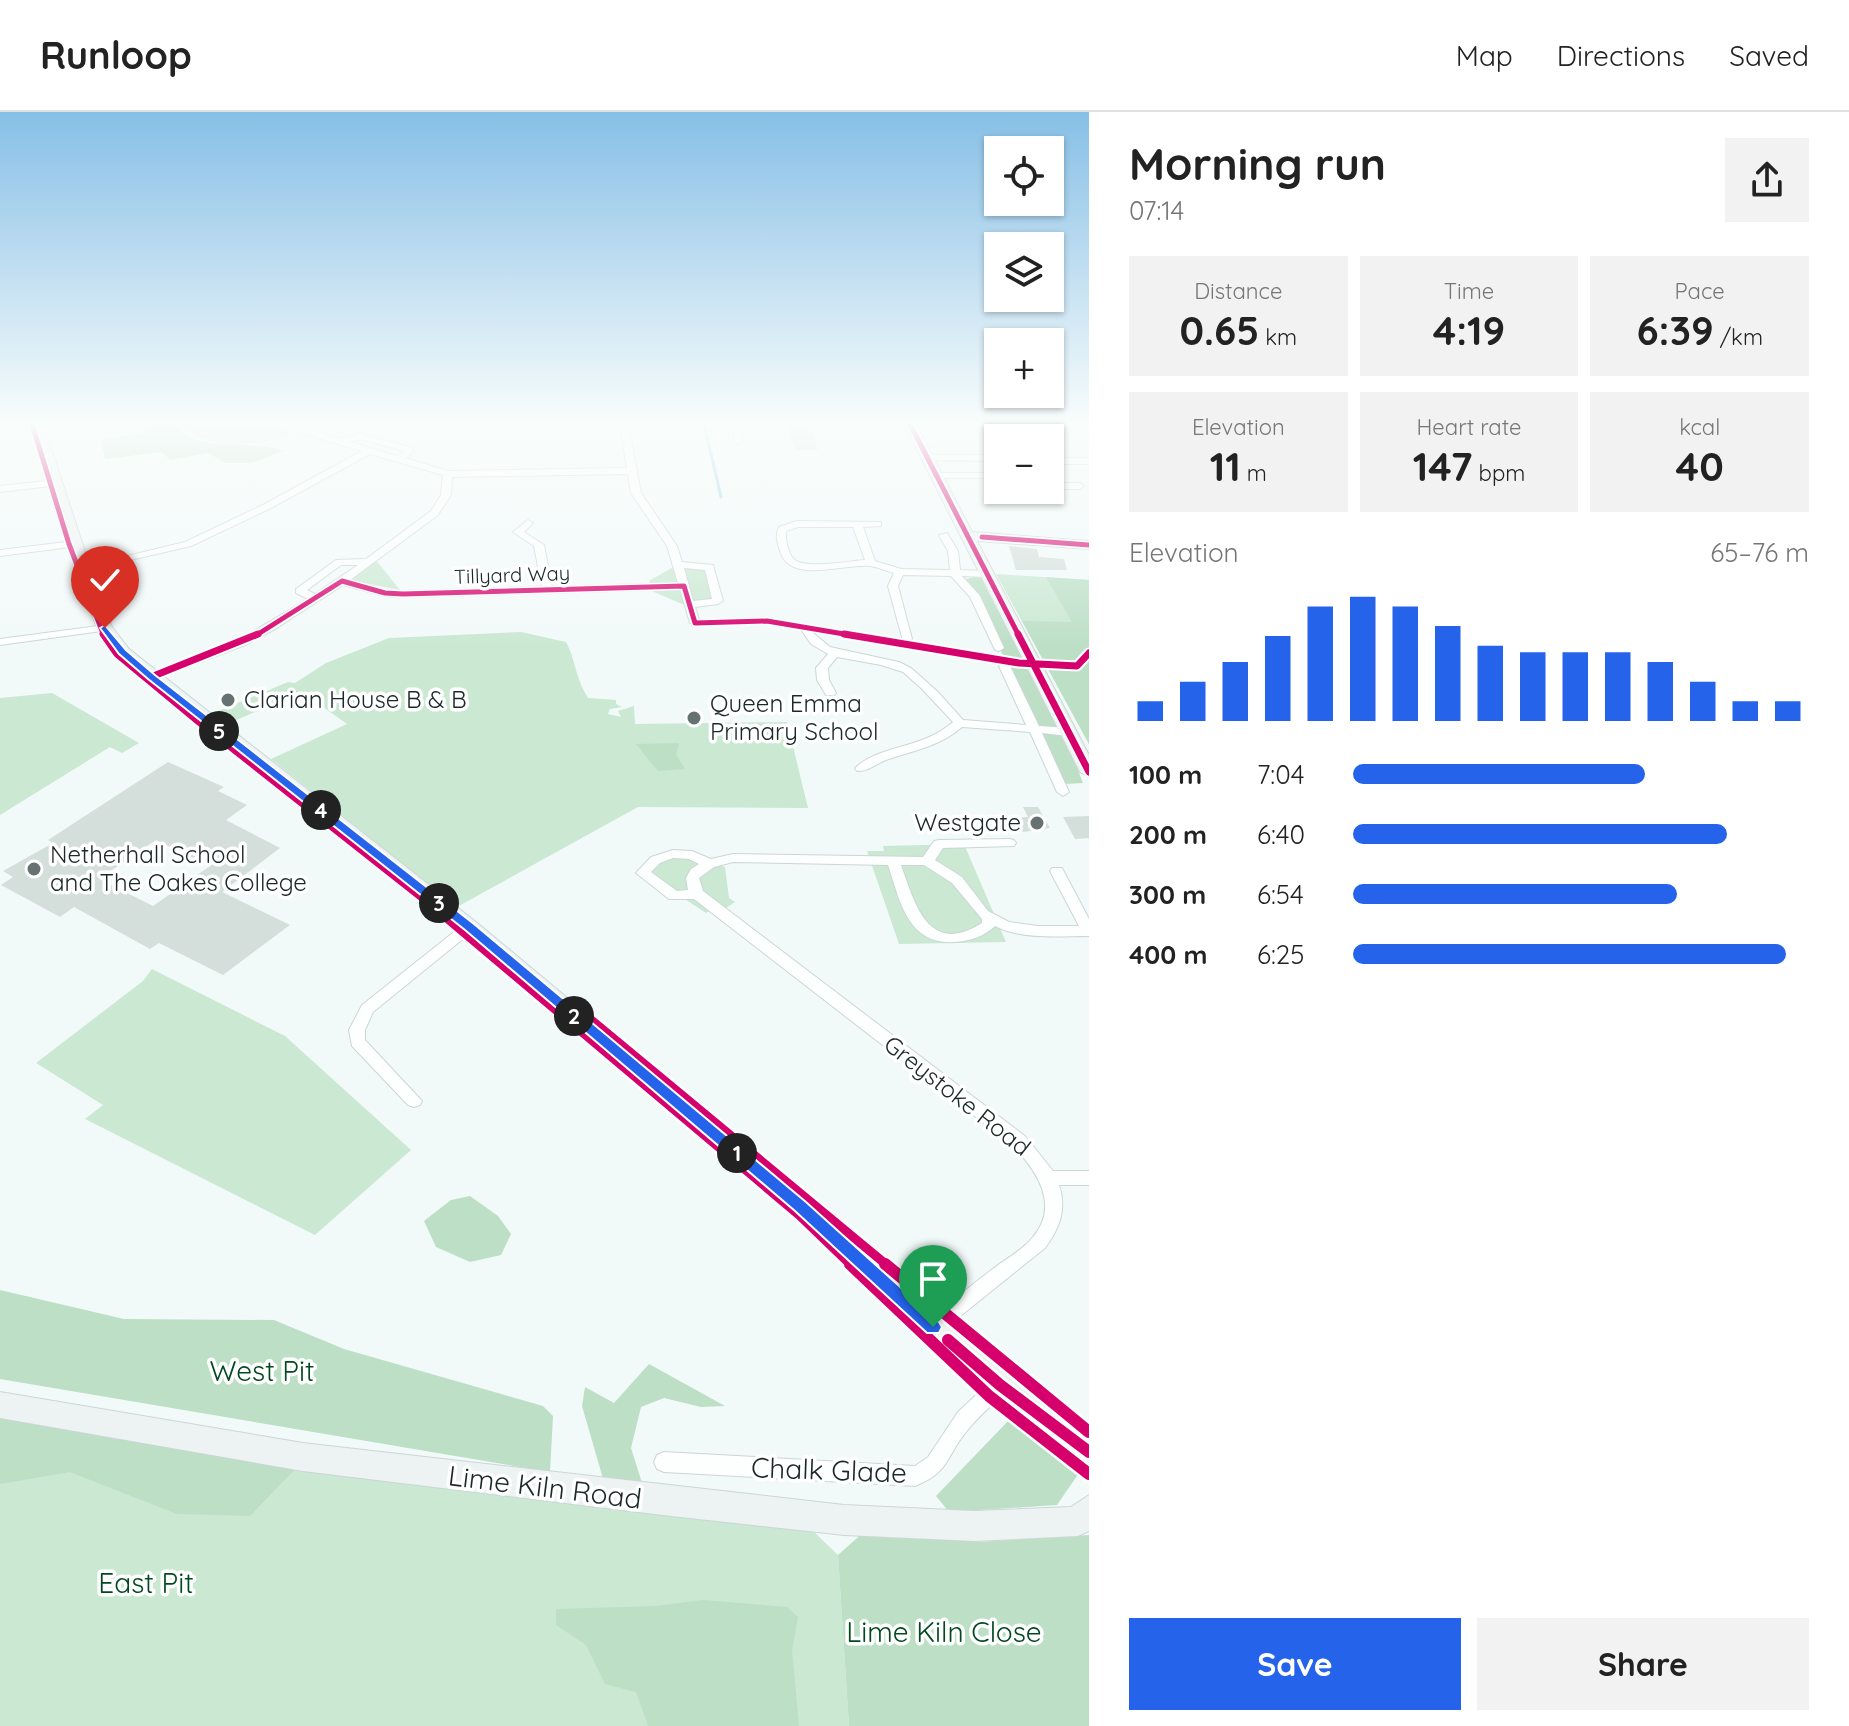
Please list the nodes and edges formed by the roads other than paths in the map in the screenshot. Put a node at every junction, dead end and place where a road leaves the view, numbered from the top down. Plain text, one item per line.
1 (61, 499) edge
2 (280, 499) edge
3 (443, 499) edge
4 (640, 499) edge
5 (950, 499) edge
6 (528, 523) dead end
7 (878, 524) dead end
8 (858, 527) junction
9 (944, 535) dead end
10 (970, 536) junction
11 (75, 544) junction
12 (1089, 545) edge
13 (0, 553) edge
14 (367, 562) junction
15 (871, 563) junction
16 (679, 565) junction
17 (83, 568) junction
18 (900, 572) junction
19 (987, 574) junction
20 (955, 575) junction
21 (342, 581) junction
22 (684, 586) junction
23 (548, 590) junction
24 (315, 598) junction
25 (690, 604) junction
26 (695, 623) dead end
27 (105, 628) junction
28 (807, 631) dead end
29 (907, 639) dead end
30 (0, 642) edge
31 (999, 648) dead end
32 (834, 653) junction
33 (1005, 666) dead end
34 (151, 677) junction
35 (830, 693) dead end
36 (959, 723) junction
37 (1032, 730) junction
38 (1068, 732) junction
39 (861, 768) dead end
40 (1089, 772) edge
41 (1063, 792) dead end
42 (1009, 843) dead end
43 (893, 860) junction
44 (927, 861) junction
45 (708, 863) junction
46 (1057, 871) dead end
47 (697, 894) junction
48 (989, 919) junction
49 (469, 927) junction
50 (1089, 931) edge
51 (414, 1101) dead end
52 (1050, 1178) junction
53 (1089, 1178) edge
54 (933, 1327) junction
55 (1000, 1385) junction
56 (0, 1405) edge
57 (1089, 1452) edge
58 (664, 1462) dead end
59 (1089, 1510) edge

1 - 11 street
2 - 17 street
3 - 14 street
4 - 16 street
5 - 10 street
6 - 23 street
7 - 8 street
8 - 15 street
8 - 15 street
9 - 20 street
10 - 12 street
10 - 19 street
11 - 13 street
11 - 17 street
14 - 21 street
14 - 24 street
15 - 18 street
16 - 22 street
16 - 25 street
17 - 27 street
18 - 20 street
18 - 29 street
19 - 20 street
19 - 38 street
20 - 31 street
21 - 23 street, Tillyard Way
21 - 24 street
22 - 23 street, Tillyard Way
22 - 25 street
24 - 34 street
25 - 26 street
27 - 30 street
27 - 34 street
28 - 32 street
32 - 35 street
32 - 36 street
33 - 37 street
34 - 49 street
36 - 37 street
36 - 39 street
37 - 38 street
37 - 41 street
38 - 40 street
42 - 44 street
43 - 44 street, Greystoke Road
43 - 45 street, Greystoke Road
43 - 48 street
44 - 48 street
45 - 47 street
45 - 47 street, Greystoke Road
46 - 50 street
47 - 52 street, Greystoke Road
48 - 50 street
49 - 51 street
49 - 54 street
52 - 53 street
52 - 54 street, Greystoke Road
54 - 55 street
55 - 57 street
55 - 58 street, Chalk Glade
56 - 59 street, Lime Kiln Road

